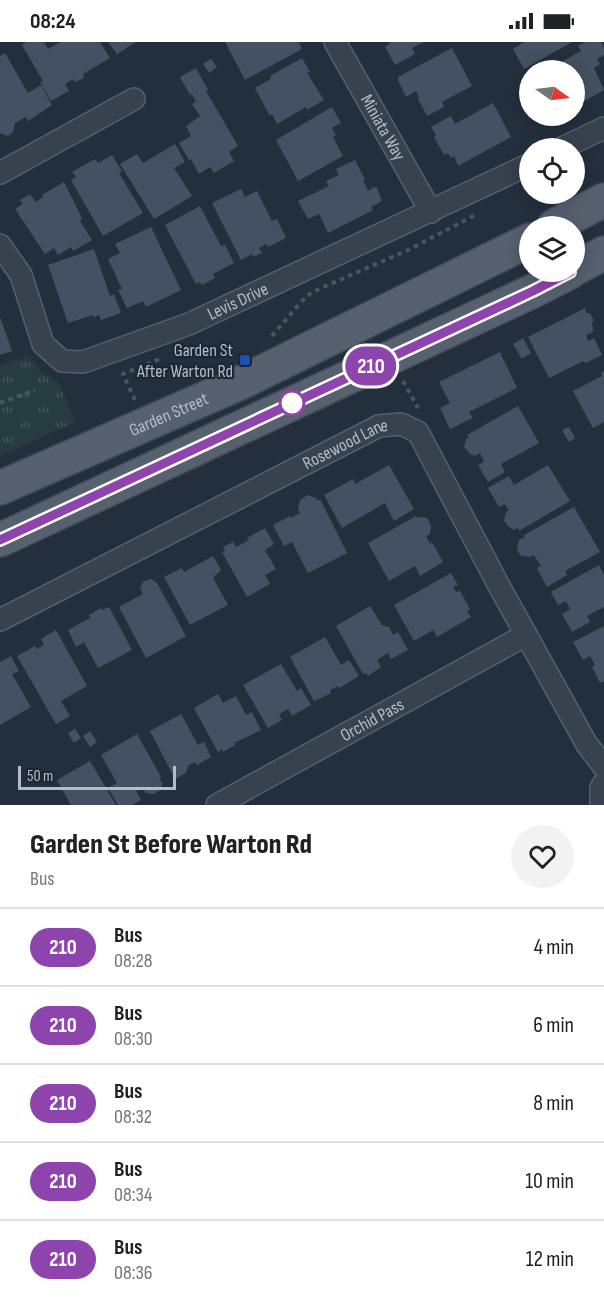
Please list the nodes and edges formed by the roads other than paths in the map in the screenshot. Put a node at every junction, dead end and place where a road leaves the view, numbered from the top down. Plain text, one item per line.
1 (335, 42) edge
2 (134, 99) dead end
3 (604, 128) edge
4 (583, 138) edge
5 (519, 169) edge
6 (0, 173) edge
7 (604, 200) edge
8 (431, 212) junction
9 (573, 216) edge
10 (0, 245) edge
11 (519, 245) edge
12 (604, 253) edge
13 (585, 263) edge
14 (551, 282) edge
15 (0, 488) edge
16 (0, 540) edge
17 (0, 620) edge
18 (526, 635) junction
19 (604, 767) edge
20 (604, 783) edge
21 (217, 805) edge
22 (601, 805) edge

1 - 8 street, Miniata Way
2 - 6 street
3 - 4 street
5 - 8 street, Levis Drive
7 - 9 main road
8 - 10 street, Levis Drive
11 - 15 main road, Garden Street
12 - 13 main road
14 - 16 main road
17 - 18 street, Rosewood Lane
18 - 19 street, Rosewood Lane
18 - 21 street, Orchid Pass
20 - 22 street

